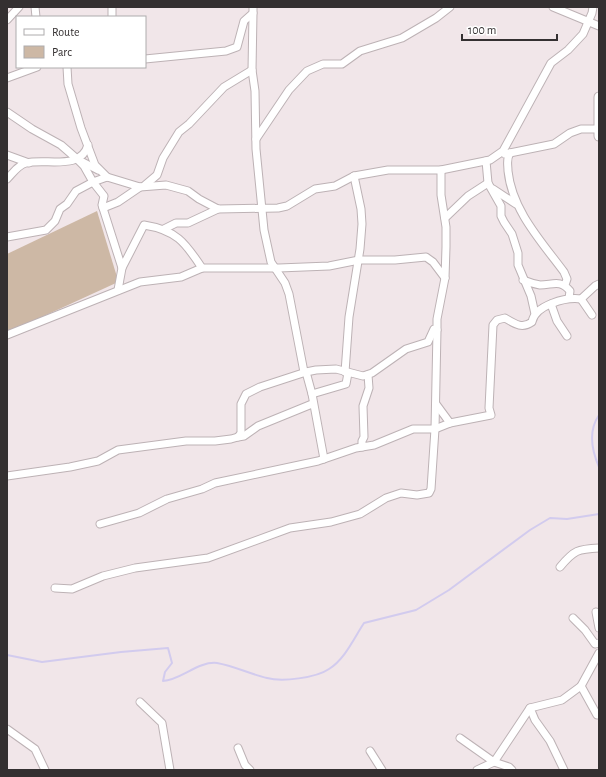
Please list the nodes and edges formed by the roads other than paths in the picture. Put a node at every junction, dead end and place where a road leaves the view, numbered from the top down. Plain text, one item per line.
1 (19, 7) edge
2 (450, 7) edge
3 (553, 7) edge
4 (593, 7) edge
5 (253, 10) edge
6 (7, 20) edge
7 (589, 23) junction
8 (599, 26) edge
9 (146, 59) edge
10 (34, 68) edge
11 (67, 68) edge
12 (252, 70) junction
13 (7, 78) edge
14 (599, 98) edge
15 (7, 112) edge
16 (599, 132) edge
17 (256, 139) junction
18 (88, 146) junction
19 (510, 153) junction
20 (7, 155) edge
21 (497, 156) junction
22 (77, 159) junction
23 (486, 161) junction
24 (29, 163) junction
25 (87, 164) junction
26 (99, 170) junction
27 (441, 170) junction
28 (88, 173) junction
29 (354, 176) junction
30 (107, 177) junction
31 (7, 179) edge
32 (92, 182) junction
33 (489, 185) junction
34 (142, 186) junction
35 (516, 204) junction
36 (103, 208) junction
37 (262, 208) junction
38 (218, 209) junction
39 (445, 218) junction
40 (164, 229) junction
41 (7, 237) edge
42 (358, 260) junction
43 (122, 268) junction
44 (202, 268) junction
45 (275, 268) junction
46 (445, 278) junction
47 (523, 280) junction
48 (565, 284) junction
49 (599, 284) edge
50 (118, 290) junction
51 (569, 298) junction
52 (581, 299) junction
53 (551, 304) junction
54 (535, 314) junction
55 (592, 315) dead end
56 (437, 330) junction
57 (7, 335) edge
58 (567, 336) dead end
59 (305, 372) junction
60 (346, 372) junction
61 (368, 375) junction
62 (312, 394) junction
63 (312, 404) junction
64 (436, 404) junction
65 (450, 423) junction
66 (435, 429) junction
67 (238, 437) junction
68 (362, 447) junction
69 (324, 459) junction
70 (7, 476) edge
71 (100, 524) dead end
72 (599, 548) edge
73 (560, 567) dead end
74 (55, 588) dead end
75 (596, 612) dead end
76 (573, 618) dead end
77 (599, 628) edge
78 (599, 643) edge
79 (599, 653) edge
80 (581, 686) junction
81 (140, 702) dead end
82 (530, 708) junction
83 (598, 716) edge
84 (7, 729) edge
85 (460, 738) dead end
86 (238, 748) dead end
87 (370, 751) dead end
88 (498, 754) junction
89 (494, 762) junction
90 (501, 764) junction
91 (45, 770) edge
92 (170, 770) edge
93 (250, 770) edge
94 (382, 770) edge
95 (477, 770) edge
96 (512, 770) edge
97 (564, 770) edge

1 - 6 street
2 - 17 street
3 - 7 street
4 - 7 street
5 - 9 street
5 - 12 street
7 - 8 street
7 - 21 street
10 - 13 street
11 - 18 street
12 - 17 street
12 - 34 street
14 - 16 main road
15 - 22 street
16 - 19 street
17 - 37 street
18 - 22 street
18 - 25 street
18 - 26 street
19 - 21 street
19 - 35 street
20 - 24 street
21 - 23 street
22 - 24 street
22 - 25 street
22 - 28 street
23 - 27 street
23 - 33 street
24 - 31 street
25 - 26 street
25 - 28 street
26 - 30 street
27 - 29 street
27 - 39 street
28 - 32 street
29 - 37 street
29 - 42 street
30 - 32 street
30 - 34 street
32 - 36 street
32 - 41 street
33 - 35 street
33 - 39 street
33 - 47 street
34 - 36 street
34 - 38 street
35 - 48 street
36 - 43 street
37 - 38 street
37 - 45 street
38 - 40 street
39 - 46 street
40 - 43 street
40 - 44 street
42 - 45 street
42 - 46 street
42 - 60 street
43 - 50 street
44 - 45 street
44 - 50 street
45 - 59 street
46 - 56 street
47 - 48 street
47 - 54 street
48 - 51 street
49 - 52 street
50 - 57 street
51 - 52 street
51 - 53 street
52 - 55 street
53 - 54 street
53 - 58 street
54 - 65 street
56 - 61 street
56 - 64 street
59 - 60 street
59 - 62 street
59 - 67 street
60 - 61 street
60 - 62 street
61 - 68 street
62 - 63 street
63 - 67 street
63 - 69 street
64 - 65 street
64 - 66 street
65 - 66 street
66 - 68 street
66 - 74 street
67 - 70 street
68 - 69 street
69 - 71 street
72 - 73 street
75 - 77 street
76 - 78 street
79 - 80 street
80 - 82 street
80 - 83 street
81 - 92 street
82 - 88 street
82 - 97 street
84 - 91 street
85 - 89 street
86 - 93 street
87 - 94 street
88 - 89 street
88 - 90 street
89 - 90 street
89 - 95 street
90 - 96 street

